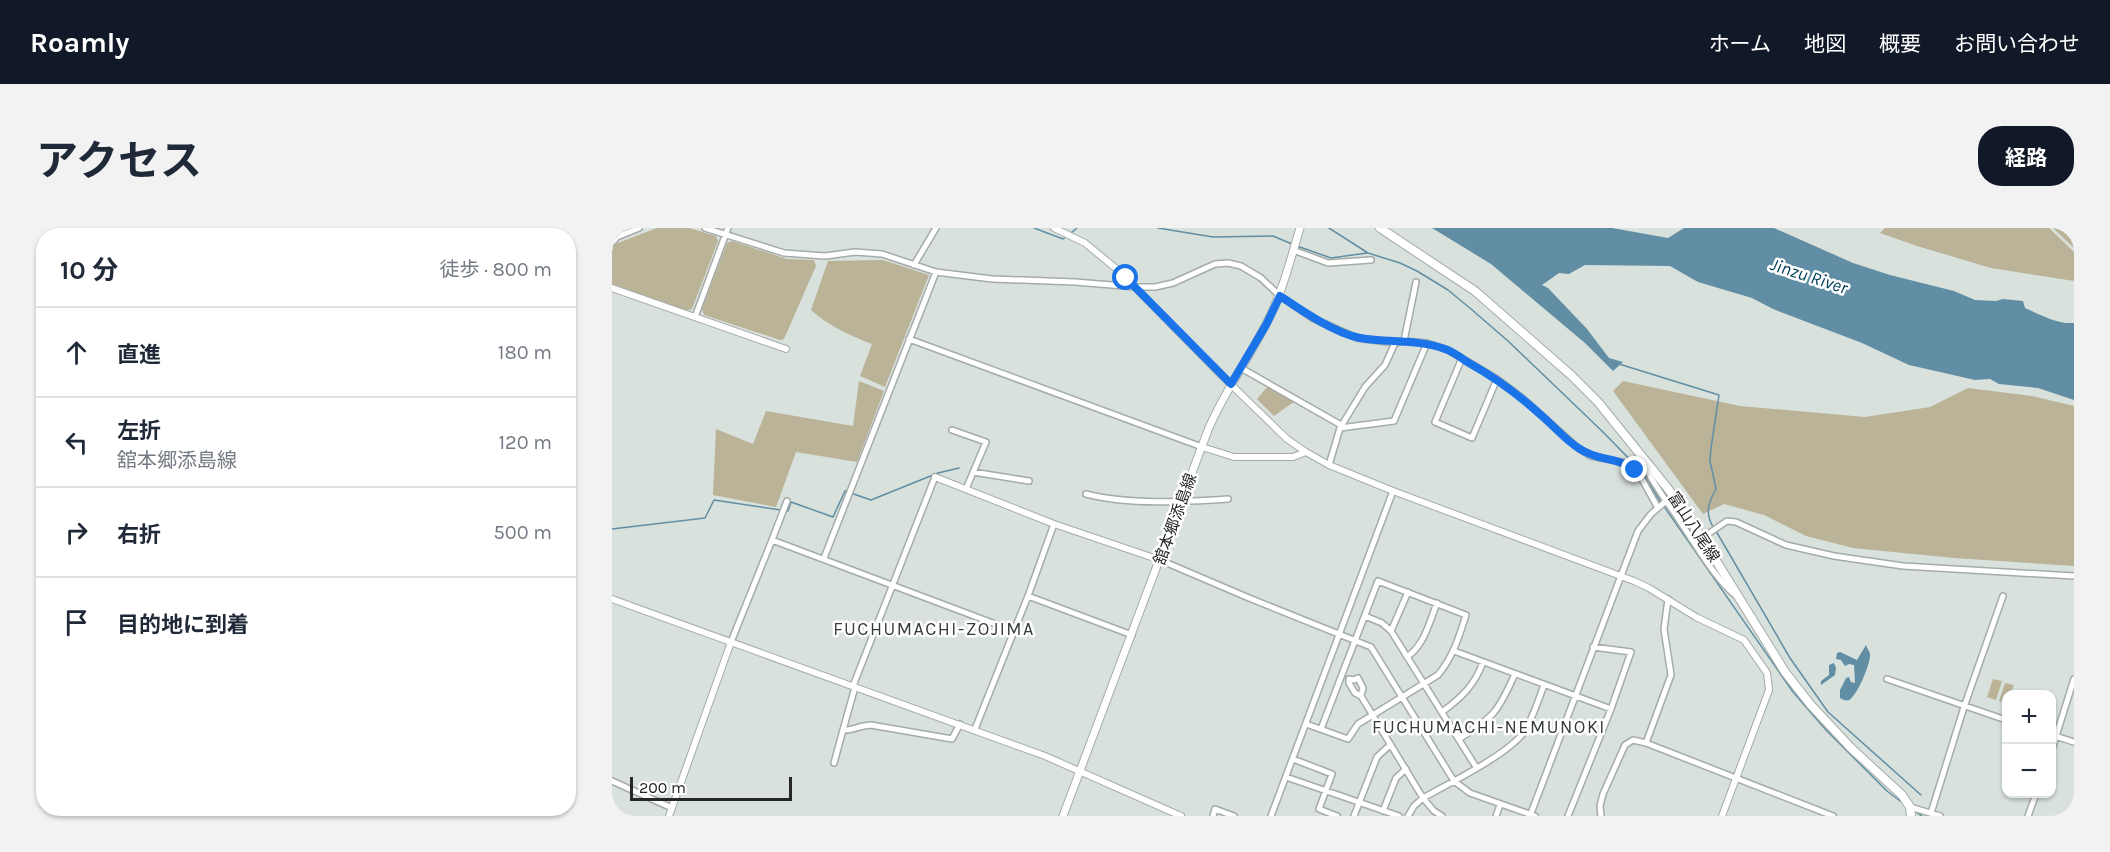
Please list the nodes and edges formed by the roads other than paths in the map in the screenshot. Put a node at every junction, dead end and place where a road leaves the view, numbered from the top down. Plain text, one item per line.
1 (615, 228) edge
2 (639, 228) edge
3 (705, 228) edge
4 (936, 228) edge
5 (1054, 228) edge
6 (1300, 228) edge
7 (1380, 228) edge
8 (727, 231) edge
9 (617, 237) junction
10 (612, 243) edge
11 (1293, 250) junction
12 (1371, 260) dead end
13 (914, 265) junction
14 (936, 272) junction
15 (1416, 282) dead end
16 (1136, 287) junction
17 (612, 288) edge
18 (1280, 296) junction
19 (694, 317) junction
20 (909, 339) junction
21 (1404, 341) junction
22 (1395, 343) junction
23 (1427, 343) junction
24 (786, 350) dead end
25 (1462, 358) junction
26 (1241, 368) junction
27 (1497, 379) junction
28 (1231, 384) junction
29 (1340, 427) junction
30 (952, 430) dead end
31 (1202, 447) junction
32 (1306, 452) junction
33 (1644, 456) junction
34 (1329, 465) junction
35 (973, 472) junction
36 (935, 477) joint
37 (1029, 481) dead end
38 (966, 489) junction
39 (1393, 491) junction
40 (1086, 494) dead end
41 (1228, 500) dead end
42 (787, 501) dead end
43 (1182, 502) junction
44 (1662, 504) junction
45 (1054, 524) junction
46 (1702, 538) junction
47 (772, 540) junction
48 (824, 558) junction
49 (1160, 560) junction
50 (1620, 576) junction
51 (2074, 576) edge
52 (894, 584) junction
53 (1408, 592) junction
54 (1028, 596) junction
55 (1738, 596) junction
56 (2003, 596) dead end
57 (612, 599) edge
58 (1668, 599) junction
59 (1437, 603) junction
60 (1365, 616) junction
61 (1014, 631) junction
62 (1391, 631) junction
63 (1340, 634) junction
64 (1132, 635) junction
65 (1355, 640) junction
66 (731, 642) junction
67 (1593, 647) junction
68 (1454, 651) junction
69 (1407, 657) junction
70 (1483, 662) junction
71 (1515, 674) junction
72 (1342, 676) junction
73 (1887, 679) dead end
74 (2074, 679) edge
75 (1424, 683) junction
76 (1544, 685) junction
77 (854, 686) junction
78 (1402, 696) junction
79 (1575, 697) junction
80 (1964, 706) junction
81 (1611, 709) junction
82 (1442, 712) junction
83 (1372, 715) junction
84 (2002, 718) edge
85 (960, 724) junction
86 (1306, 724) junction
87 (975, 729) junction
88 (1321, 729) junction
89 (2056, 729) edge
90 (843, 730) junction
91 (2056, 736) edge
92 (1459, 740) junction
93 (2074, 742) edge
94 (1646, 743) junction
95 (1390, 745) junction
96 (1293, 759) junction
97 (834, 763) dead end
98 (1476, 767) junction
99 (1406, 770) junction
100 (1080, 771) junction
101 (1286, 777) junction
102 (1737, 777) junction
103 (612, 781) edge
104 (1454, 781) junction
105 (1325, 790) junction
106 (1423, 798) junction
107 (2035, 798) edge
108 (1359, 802) junction
109 (1500, 805) junction
110 (1910, 807) junction
111 (672, 808) junction
112 (1383, 811) junction
113 (1931, 813) junction
114 (1532, 815) edge
115 (669, 816) edge
116 (1063, 816) edge
117 (1181, 816) edge
118 (1213, 816) edge
119 (1234, 816) edge
120 (1271, 816) edge
121 (1337, 816) edge
122 (1354, 816) edge
123 (1398, 816) edge
124 (1408, 816) edge
125 (1442, 816) edge
126 (1496, 816) edge
127 (1568, 816) edge
128 (1601, 816) edge
129 (1722, 816) edge
130 (1833, 816) edge
131 (1911, 816) edge
132 (1940, 816) edge
133 (2028, 816) edge

1 - 9 street
2 - 9 street
3 - 8 street
4 - 13 street
5 - 16 street
6 - 11 main road, 舘本郷添島線
7 - 33 main road, 富山八尾線
8 - 13 street
8 - 19 street
9 - 10 street
11 - 12 street
11 - 18 main road, 舘本郷添島線
13 - 14 street
14 - 16 street
14 - 20 street
15 - 21 street
16 - 18 street
16 - 28 street
17 - 19 street
18 - 22 street
18 - 26 main road, 舘本郷添島線
19 - 24 street
20 - 31 street
20 - 48 street
21 - 22 street
21 - 23 street
22 - 29 street
23 - 25 street
23 - 29 street
25 - 27 street
25 - 27 street
26 - 28 main road, 舘本郷添島線
26 - 29 street
27 - 44 street
28 - 31 main road, 舘本郷添島線
28 - 32 street
29 - 34 street
30 - 35 street
31 - 32 street
31 - 43 main road, 舘本郷添島線
32 - 34 street
33 - 44 street
33 - 46 main road, 富山八尾線
34 - 39 street
35 - 37 street
35 - 38 street
36 - 38 street
36 - 52 street
38 - 45 street
39 - 50 street
39 - 63 street
40 - 43 street
41 - 43 street
42 - 47 street
43 - 49 main road, 舘本郷添島線
44 - 50 street
44 - 55 street
45 - 49 street
45 - 54 street
46 - 51 street
46 - 55 main road, 富山八尾線
47 - 48 street
47 - 66 street
48 - 52 street
49 - 63 street
49 - 64 main road, 舘本郷添島線
50 - 58 street
50 - 67 street
52 - 61 street
52 - 77 street
53 - 59 street
53 - 60 street
53 - 62 street
54 - 61 street
54 - 64 street
55 - 110 main road, 富山八尾線
56 - 80 street
57 - 66 street
58 - 94 street
58 - 102 street
59 - 68 street
59 - 69 street
60 - 62 street
60 - 65 street
61 - 87 street
62 - 69 street
63 - 65 street
63 - 86 street
64 - 100 main road, 舘本郷添島線
65 - 72 street
65 - 78 street
66 - 77 street
66 - 111 street
67 - 79 street
67 - 81 street
68 - 70 street
68 - 75 street
69 - 75 street
70 - 71 street
70 - 82 street
71 - 76 street
71 - 92 street
72 - 83 street
72 - 88 street
73 - 80 street
74 - 89 street
75 - 78 street
75 - 82 street
76 - 79 street
76 - 98 street
77 - 85 street
77 - 90 street
78 - 83 street
78 - 104 street
79 - 81 street
79 - 114 street
80 - 84 street
80 - 113 street
81 - 127 street
82 - 92 street
83 - 88 street
83 - 95 street
85 - 87 street
85 - 90 street
86 - 88 street
86 - 96 street
87 - 100 street
90 - 97 street
91 - 93 street
92 - 98 street
94 - 102 street
94 - 128 street
95 - 99 street
95 - 108 street
96 - 101 street
96 - 105 street
98 - 104 street
99 - 106 street
99 - 112 street
100 - 116 main road, 舘本郷添島線
100 - 117 street
101 - 105 street
101 - 120 street
102 - 129 street
102 - 130 street
103 - 111 street
104 - 106 street
104 - 109 street
105 - 108 street
105 - 121 street
106 - 124 street
106 - 125 street
107 - 133 street
108 - 112 street
108 - 122 street
109 - 114 street
109 - 126 street
110 - 113 street
110 - 131 main road
111 - 115 street
112 - 123 street
113 - 132 street
118 - 119 street

